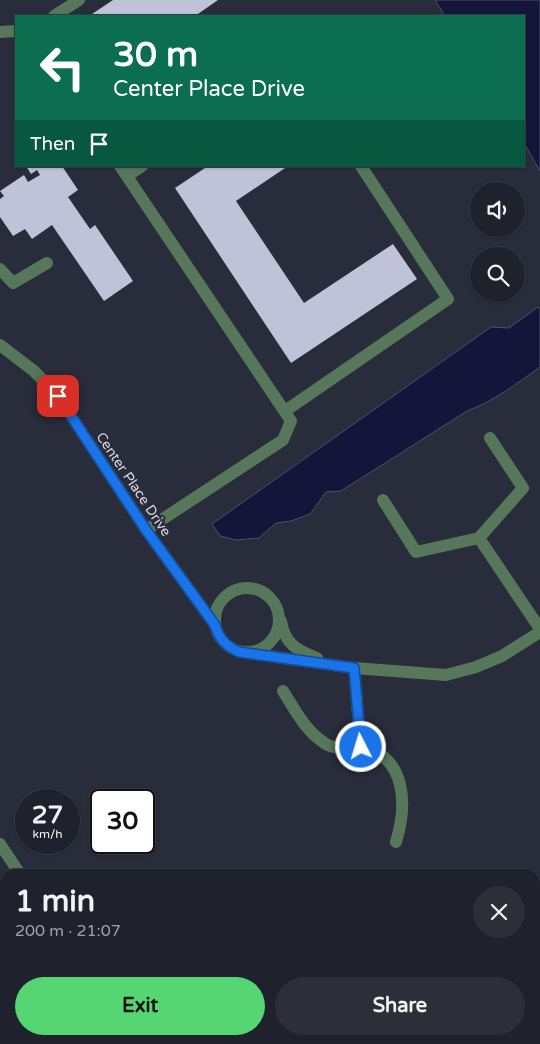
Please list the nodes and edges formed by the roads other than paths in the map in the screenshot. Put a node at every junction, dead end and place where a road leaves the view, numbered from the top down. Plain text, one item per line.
1 (79, 0) edge
2 (56, 15) edge
3 (15, 31) edge
4 (0, 32) edge
5 (138, 167) edge
6 (362, 167) edge
7 (123, 171) edge
8 (47, 263) dead end
9 (0, 269) edge
10 (0, 345) edge
11 (284, 411) junction
12 (490, 438) dead end
13 (383, 500) dead end
14 (146, 530) junction
15 (479, 538) junction
16 (280, 614) junction
17 (215, 625) junction
18 (540, 630) edge
19 (247, 653) junction
20 (336, 665) junction
21 (354, 668) junction
22 (283, 691) dead end
23 (361, 747) junction
24 (396, 842) dead end
25 (0, 844) edge
26 (17, 869) edge

1 - 2 street
3 - 4 street
5 - 7 street
6 - 11 street
7 - 11 street
8 - 9 street
10 - 14 street, Center Place Drive
11 - 14 street
12 - 15 street
13 - 15 street
14 - 17 street, Center Place Drive
15 - 18 street
16 - 17 street, Center Place Drive
16 - 19 street
16 - 20 street, Center Place Drive
17 - 19 street, Center Place Drive
18 - 21 street, Center Place Drive
19 - 20 street, Center Place Drive
20 - 21 street, Center Place Drive
21 - 23 street
22 - 23 street
23 - 24 street
25 - 26 street

